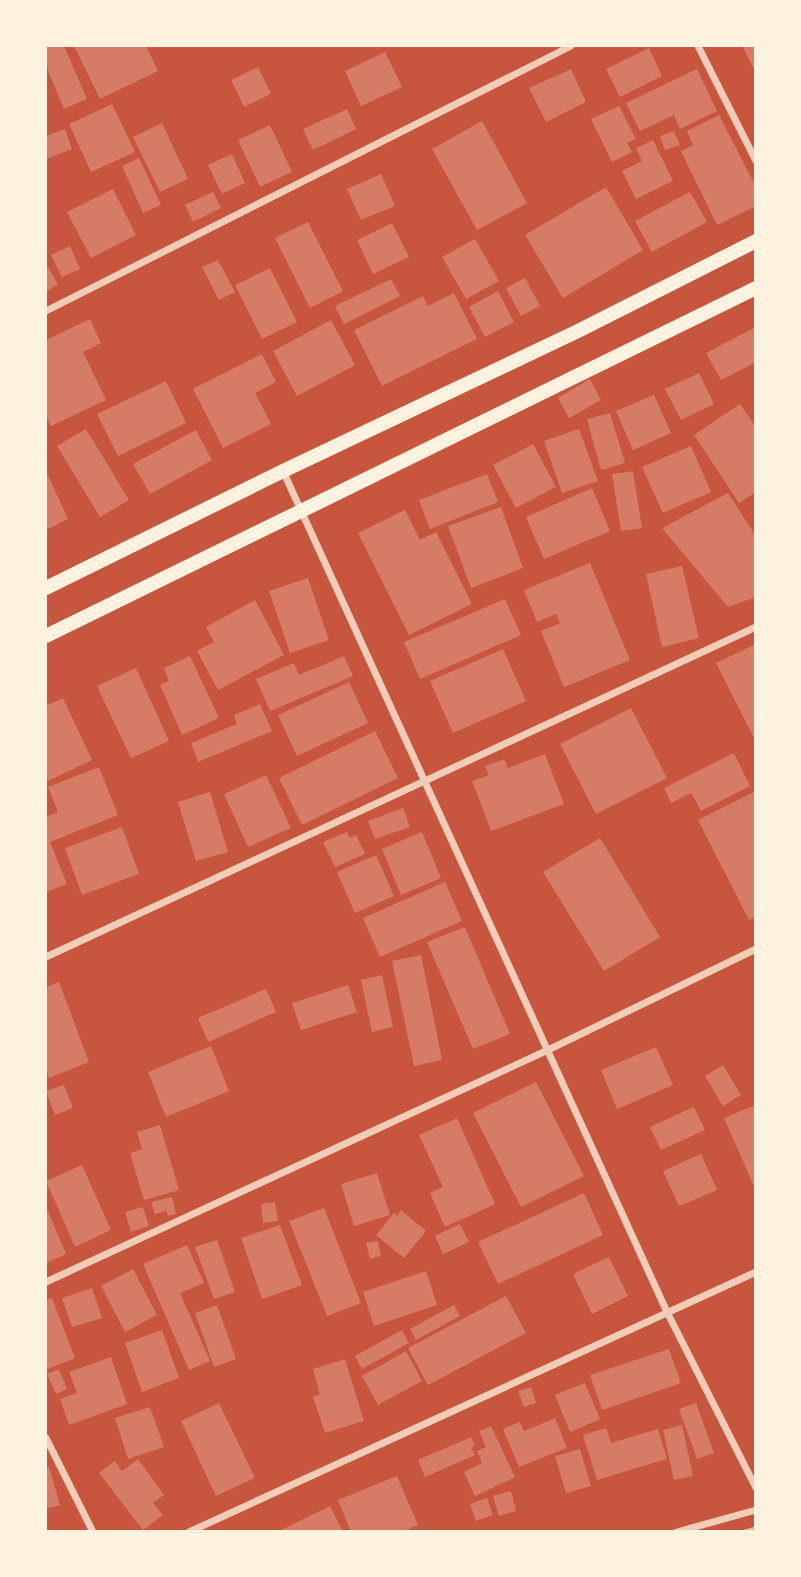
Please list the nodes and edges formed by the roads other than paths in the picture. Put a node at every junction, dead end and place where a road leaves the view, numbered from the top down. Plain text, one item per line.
1 (571, 46) edge
2 (698, 46) edge
3 (755, 161) edge
4 (755, 241) edge
5 (755, 288) edge
6 (46, 311) edge
7 (283, 471) junction
8 (301, 510) junction
9 (46, 587) edge
10 (755, 627) edge
11 (46, 636) edge
12 (425, 780) junction
13 (755, 949) edge
14 (46, 957) edge
15 (548, 1050) junction
16 (755, 1272) edge
17 (46, 1282) edge
18 (667, 1312) junction
19 (46, 1438) edge
20 (755, 1488) edge
21 (755, 1510) edge
22 (93, 1531) edge
23 (189, 1531) edge
24 (677, 1531) edge

1 - 6 street
2 - 3 street
4 - 7 main road
5 - 8 main road
7 - 8 street
7 - 9 main road
8 - 11 main road
8 - 12 street
10 - 12 street
12 - 14 street
12 - 15 street
13 - 15 street
15 - 17 street
15 - 18 street
16 - 18 street
18 - 20 street
18 - 23 street
19 - 22 street
21 - 24 street

